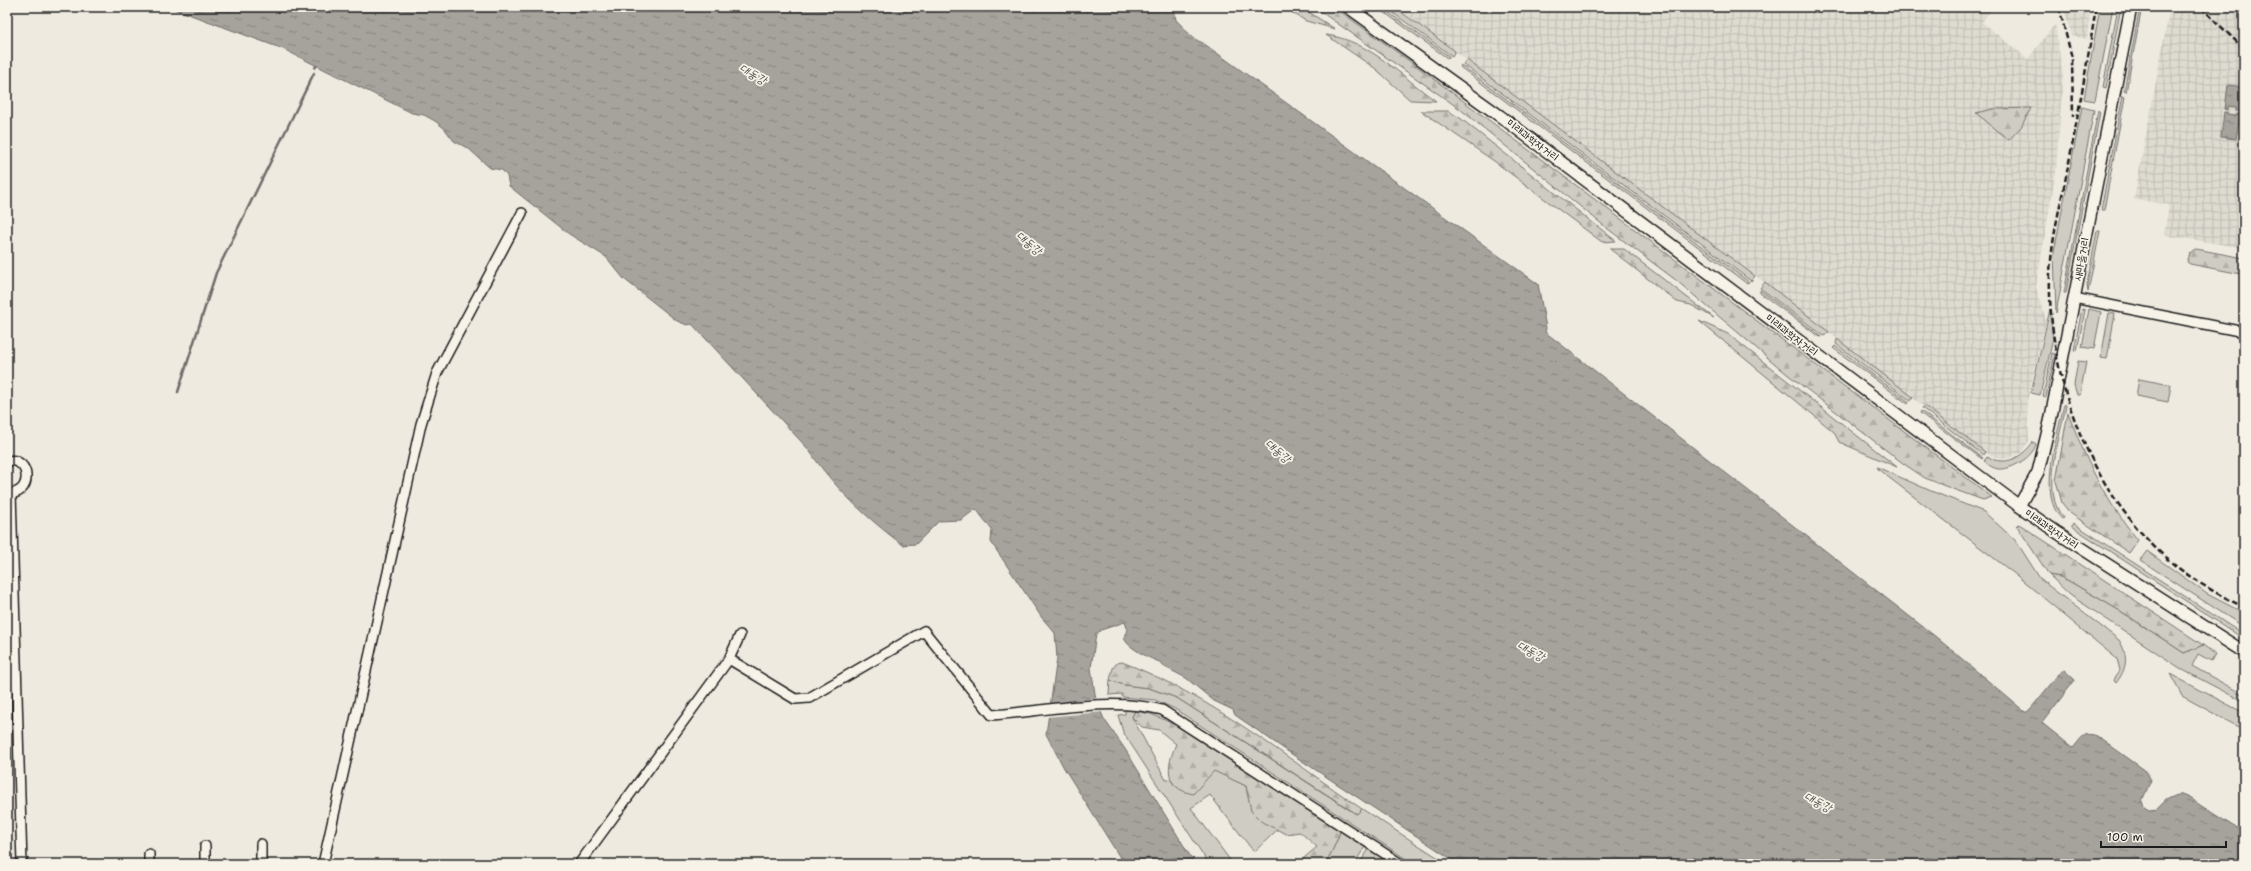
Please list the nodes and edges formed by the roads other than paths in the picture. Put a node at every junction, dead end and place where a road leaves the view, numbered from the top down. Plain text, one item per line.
1 (1348, 7) edge
2 (2131, 7) edge
3 (522, 213) dead end
4 (2074, 298) junction
5 (2244, 332) edge
6 (7, 461) edge
7 (9, 493) edge
8 (2019, 506) junction
9 (740, 635) dead end
10 (2244, 652) edge
11 (729, 659) junction
12 (261, 844) dead end
13 (205, 846) dead end
14 (149, 854) dead end
15 (22, 864) edge
16 (149, 864) edge
17 (205, 864) edge
18 (261, 864) edge
19 (323, 864) edge
20 (580, 864) edge
21 (1401, 864) edge

1 - 8 main road, 미래과학자거리
2 - 4 main road, 새마을거리
3 - 19 street
4 - 5 street
4 - 8 main road, 새마을거리
6 - 7 street
7 - 15 street
8 - 10 main road, 미래과학자거리
9 - 11 street
11 - 20 street
11 - 21 street
12 - 18 street
13 - 17 street
14 - 16 street

